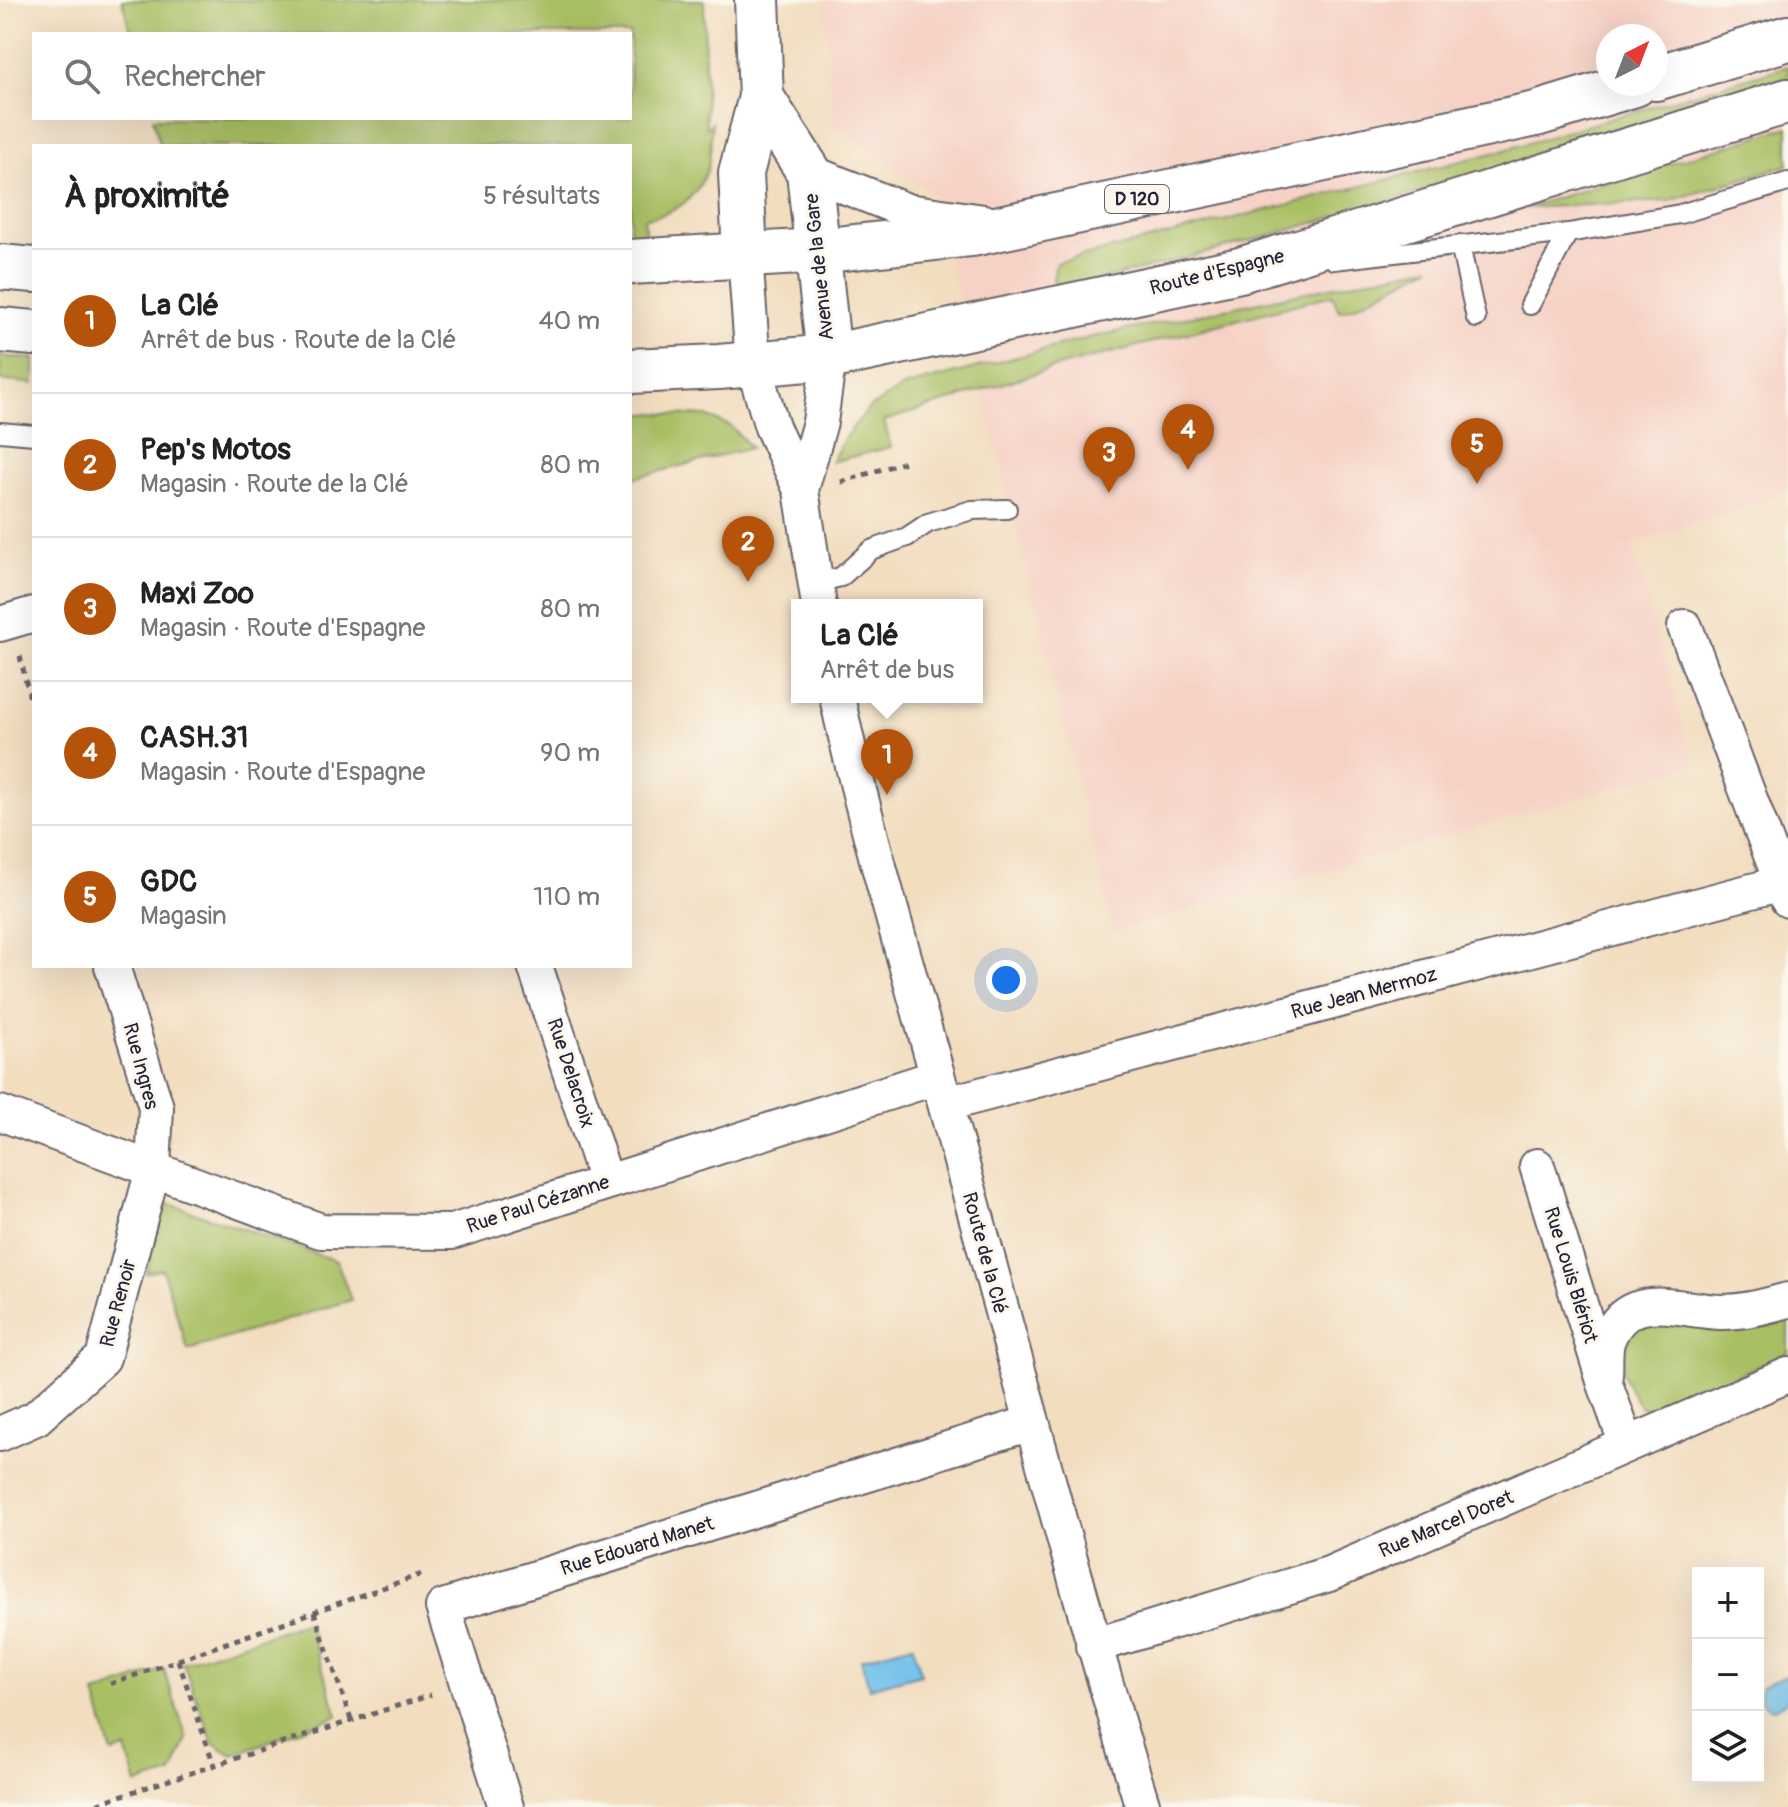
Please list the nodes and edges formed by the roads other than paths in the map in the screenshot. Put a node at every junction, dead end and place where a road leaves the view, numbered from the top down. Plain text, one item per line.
1 (757, 0) edge
2 (1788, 38) edge
3 (1668, 74) edge
4 (1596, 96) edge
5 (761, 97) junction
6 (1788, 101) edge
7 (809, 172) junction
8 (1788, 182) edge
9 (1012, 226) junction
10 (1568, 233) junction
11 (1460, 245) junction
12 (818, 251) junction
13 (745, 255) junction
14 (632, 262) edge
15 (0, 269) edge
16 (32, 270) edge
17 (1240, 270) junction
18 (1530, 305) dead end
19 (1476, 318) dead end
20 (0, 330) edge
21 (32, 333) edge
22 (829, 357) junction
23 (736, 365) junction
24 (632, 371) edge
25 (0, 432) edge
26 (32, 435) edge
27 (801, 490) junction
28 (1007, 509) dead end
29 (817, 594) edge
30 (1685, 627) dead end
31 (838, 703) edge
32 (1785, 891) edge
33 (113, 968) edge
34 (536, 968) edge
35 (941, 1090) junction
36 (0, 1113) edge
37 (1537, 1166) dead end
38 (153, 1169) junction
39 (606, 1181) junction
40 (1788, 1300) edge
41 (1788, 1375) edge
42 (1605, 1384) junction
43 (1031, 1423) junction
44 (0, 1434) edge
45 (1627, 1445) junction
46 (1093, 1646) junction
47 (506, 1807) edge
48 (1143, 1807) edge

1 - 5 main road
2 - 3 main road
4 - 9 main road, D 120
5 - 7 main road, Avenue de la Gare
5 - 13 main road
6 - 17 main road, Route d'Espagne
7 - 9 street
7 - 12 main road, Avenue de la Gare
8 - 10 lane
9 - 12 main road, D 120
10 - 11 lane
10 - 18 lane
11 - 17 lane
11 - 19 lane
12 - 13 main road, D 120
12 - 22 main road, Avenue de la Gare
13 - 14 main road, D 120
13 - 23 street
15 - 16 main road
17 - 22 main road, Route d'Espagne
20 - 21 main road
22 - 23 main road, Route d'Espagne
22 - 27 street
23 - 24 main road, Route d'Espagne
23 - 27 street
25 - 26 lane
27 - 29 street
28 - 29 lane
30 - 32 street
31 - 35 street, Route de la Clé
32 - 35 street, Rue Jean Mermoz
33 - 38 street, Rue Ingres
34 - 39 street, Rue Delacroix
35 - 39 street, Rue Paul Cézanne
35 - 43 street, Route de la Clé
36 - 38 street, Rue Paul Cézanne
37 - 42 street, Rue Louis Blériot
38 - 39 street, Rue Paul Cézanne
38 - 44 street, Rue Renoir
40 - 42 street, Rue Louis Blériot
41 - 45 street, Rue Marcel Doret
42 - 45 street, Rue Louis Blériot
43 - 46 street, Route de la Clé
43 - 47 street, Rue Edouard Manet
45 - 46 street, Rue Marcel Doret
46 - 48 street, Route de la Clé

